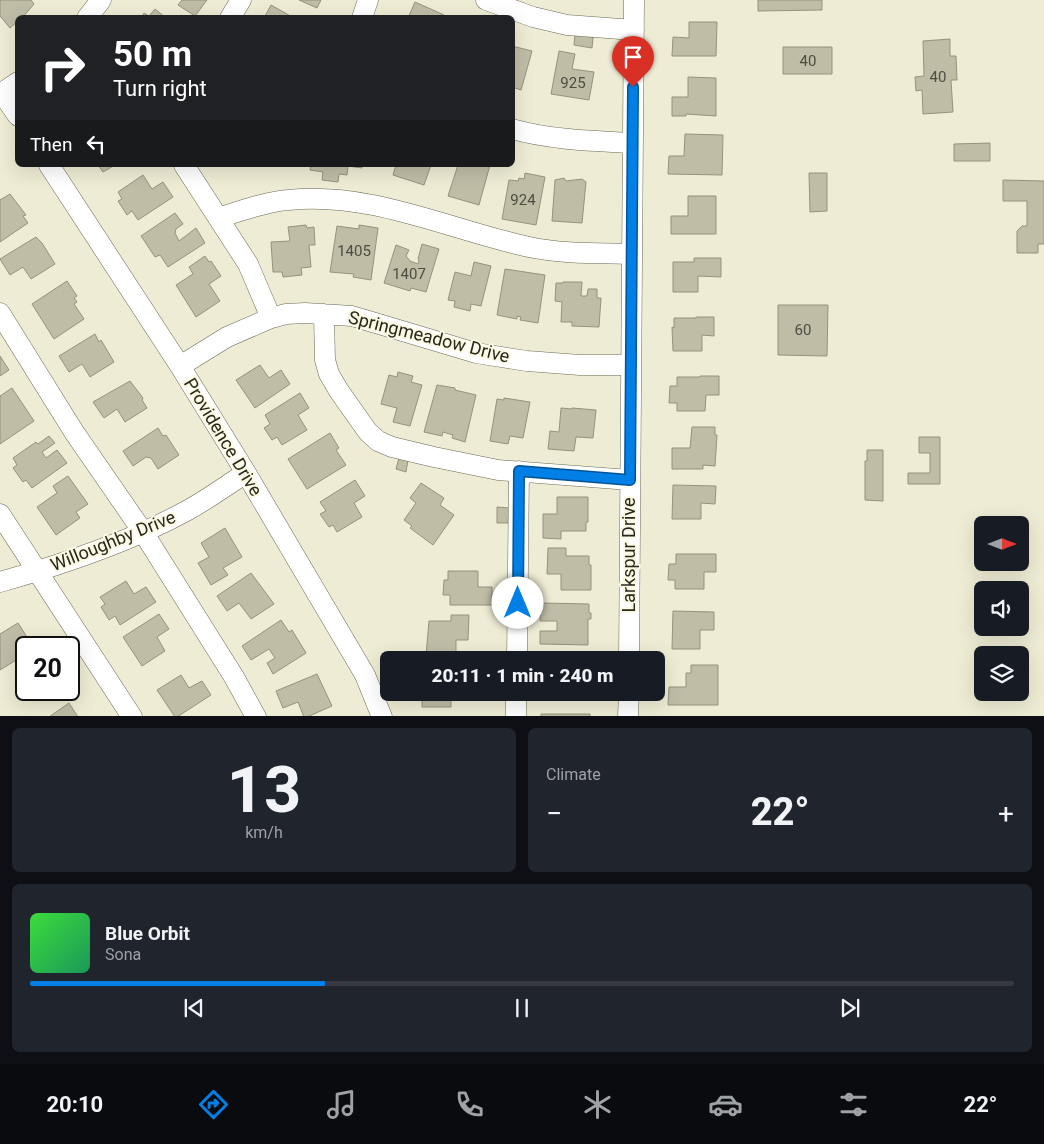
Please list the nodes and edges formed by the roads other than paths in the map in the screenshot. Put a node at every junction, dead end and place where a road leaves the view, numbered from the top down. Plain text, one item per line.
1 (102, 0) edge
2 (241, 0) edge
3 (368, 0) edge
4 (486, 0) edge
5 (634, 0) edge
6 (90, 15) edge
7 (232, 15) edge
8 (363, 15) edge
9 (634, 30) junction
10 (7, 90) edge
11 (15, 109) edge
12 (515, 130) edge
13 (633, 143) junction
14 (50, 167) edge
15 (185, 167) edge
16 (218, 218) junction
17 (632, 254) junction
18 (0, 313) edge
19 (324, 314) junction
20 (271, 318) junction
21 (631, 365) junction
22 (180, 366) junction
23 (519, 471) junction
24 (246, 473) junction
25 (630, 480) junction
26 (0, 514) edge
27 (143, 532) junction
28 (37, 571) junction
29 (0, 582) edge
30 (517, 651) edge
31 (629, 651) edge
32 (516, 701) edge
33 (629, 701) edge
34 (132, 716) edge
35 (256, 716) edge
36 (382, 716) edge
37 (516, 716) edge
38 (628, 716) edge

1 - 6 street
2 - 7 street
3 - 8 street
4 - 9 street
5 - 9 street, Larkspur Drive
9 - 13 street, Larkspur Drive
10 - 11 street
12 - 13 street
13 - 17 street, Larkspur Drive
14 - 22 street, Providence Drive
15 - 16 street
16 - 17 street
16 - 20 street
17 - 21 street, Larkspur Drive
18 - 27 street
19 - 20 street, Springmeadow Drive
19 - 21 street, Springmeadow Drive
19 - 23 street
20 - 22 street, Springmeadow Drive
21 - 25 street, Larkspur Drive
22 - 24 street, Providence Drive
23 - 25 street
23 - 30 street
24 - 27 street, Willoughby Drive
24 - 36 street, Providence Drive
25 - 31 street, Larkspur Drive
26 - 28 street
27 - 28 street, Willoughby Drive
27 - 35 street
28 - 29 street, Willoughby Drive
28 - 34 street
32 - 37 street
33 - 38 street

